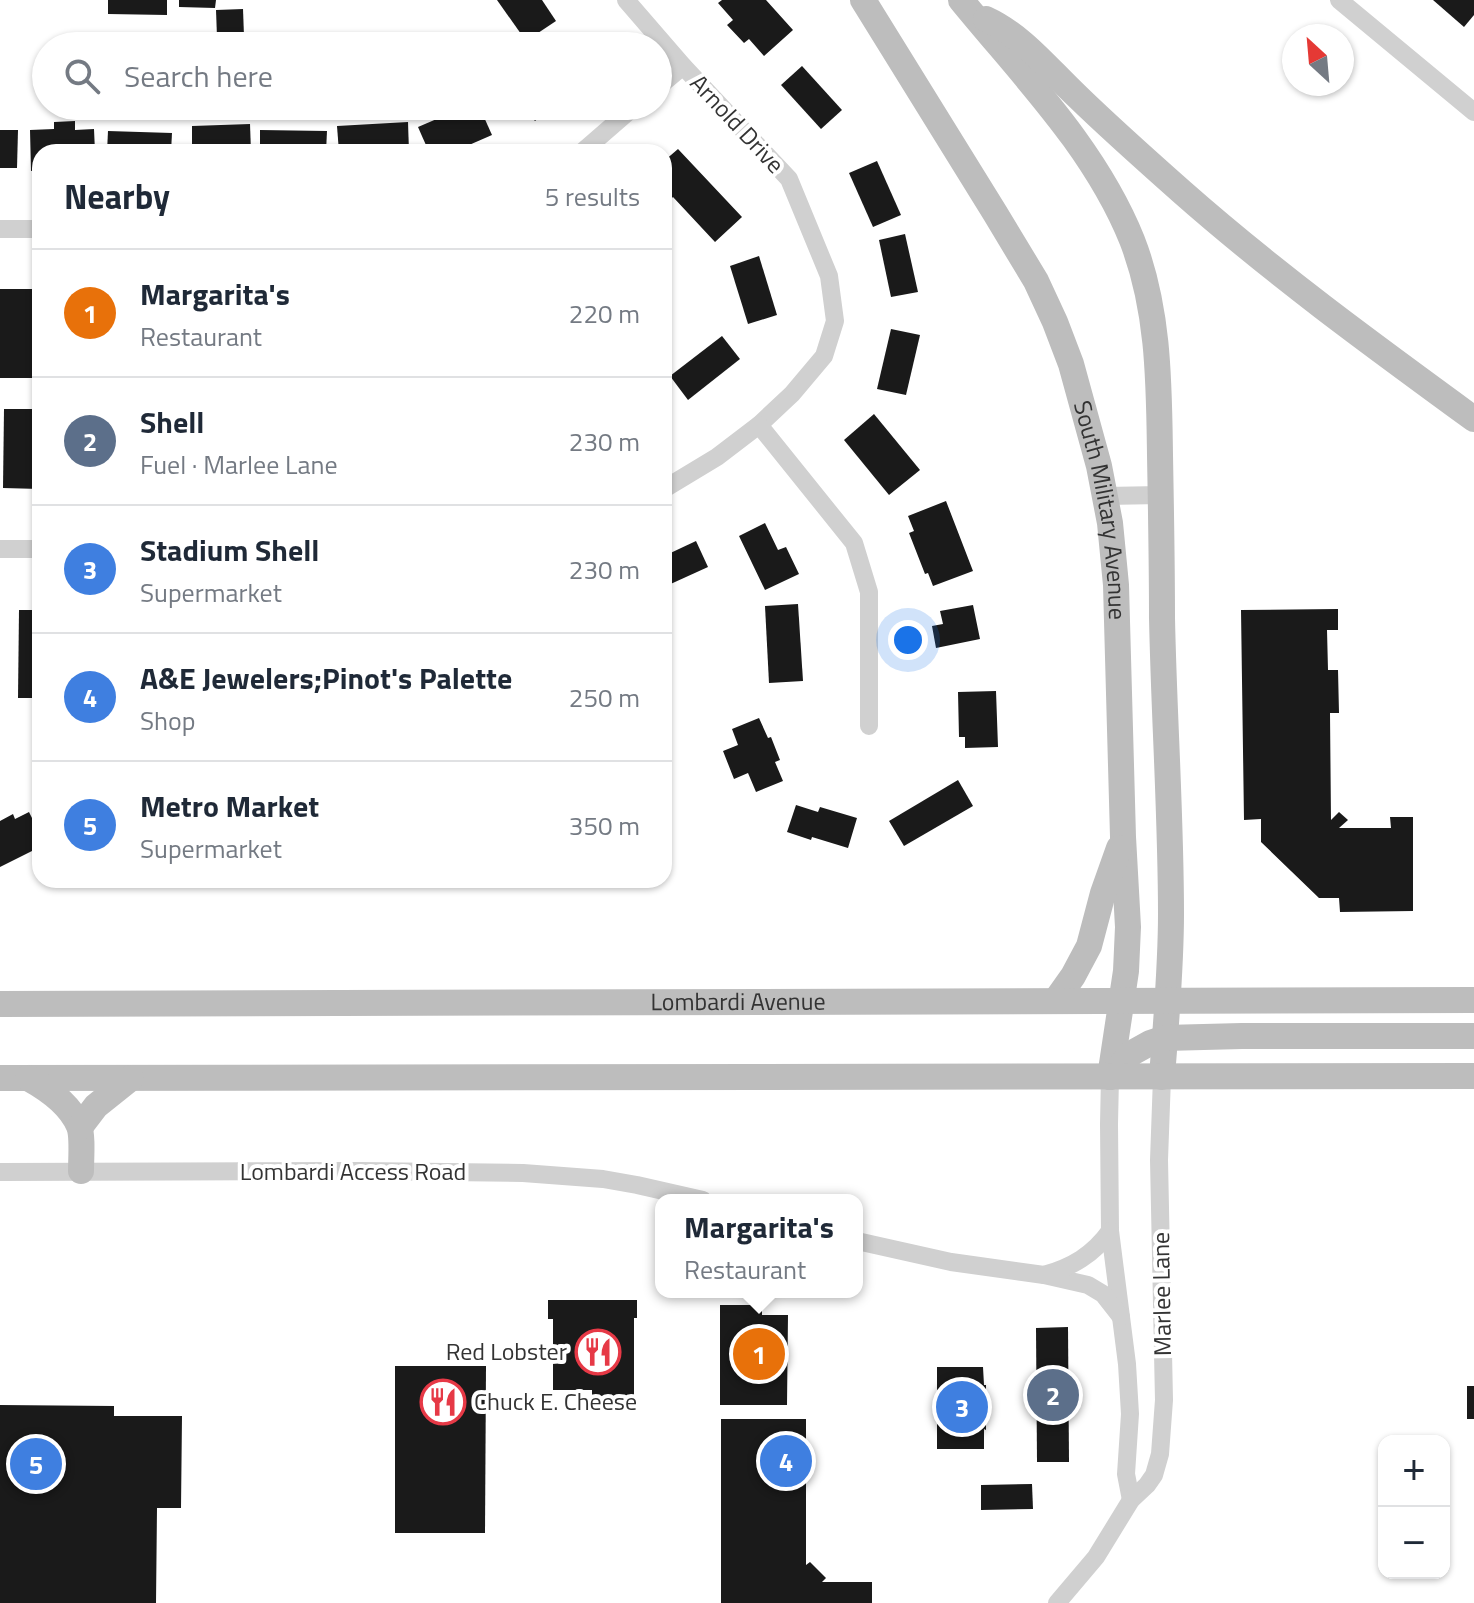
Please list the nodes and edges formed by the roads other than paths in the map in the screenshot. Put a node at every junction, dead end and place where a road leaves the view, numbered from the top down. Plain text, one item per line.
1 (626, 0) edge
2 (863, 0) edge
3 (1339, 0) edge
4 (968, 8) edge
5 (654, 32) edge
6 (672, 53) edge
7 (683, 66) junction
8 (672, 75) edge
9 (1474, 112) edge
10 (619, 120) edge
11 (591, 144) edge
12 (0, 229) edge
13 (32, 229) edge
14 (1474, 419) edge
15 (759, 425) junction
16 (672, 484) edge
17 (1161, 495) junction
18 (1105, 496) junction
19 (0, 549) edge
20 (32, 549) edge
21 (869, 726) dead end
22 (1123, 837) junction
23 (1056, 1000) junction
24 (1122, 1000) junction
25 (1474, 1000) edge
26 (1167, 1001) junction
27 (0, 1004) edge
28 (1474, 1036) edge
29 (1165, 1038) junction
30 (1474, 1076) edge
31 (28, 1077) junction
32 (1110, 1077) junction
33 (1162, 1077) junction
34 (0, 1078) edge
35 (131, 1078) junction
36 (80, 1127) junction
37 (81, 1171) junction
38 (0, 1172) edge
39 (676, 1194) edge
40 (1110, 1231) junction
41 (863, 1242) edge
42 (1044, 1275) junction
43 (1122, 1319) junction
44 (1131, 1500) junction
45 (1058, 1602) edge

1 - 5 street, Arnold Drive
2 - 18 main road, South Military Avenue
3 - 9 street
4 - 14 main road
4 - 17 main road, South Military Avenue
6 - 7 street, Arnold Drive
7 - 8 street
7 - 15 street, Arnold Drive
10 - 11 street
12 - 13 street
15 - 16 street
15 - 21 street
17 - 18 street
17 - 26 main road, South Military Avenue
18 - 22 main road, South Military Avenue
19 - 20 street
22 - 23 main road
22 - 24 main road, South Military Avenue
23 - 24 main road, Lombardi Avenue
23 - 27 main road, Lombardi Avenue
24 - 26 main road, Lombardi Avenue
24 - 32 main road, South Military Avenue
25 - 26 main road, Lombardi Avenue
26 - 29 main road, South Military Avenue
28 - 29 main road
29 - 32 main road
29 - 33 main road, South Military Avenue
30 - 33 main road
31 - 34 main road
31 - 35 main road
31 - 36 main road
32 - 33 main road
32 - 35 main road
32 - 40 street, Marlee Lane
33 - 44 street, Marlee Lane
35 - 36 main road
36 - 37 main road
37 - 38 street, Lombardi Access Road
37 - 39 street, Lombardi Access Road
40 - 42 street
40 - 43 street, Marlee Lane
41 - 42 street
42 - 43 street
43 - 44 street, Marlee Lane
44 - 45 street, Marlee Lane

